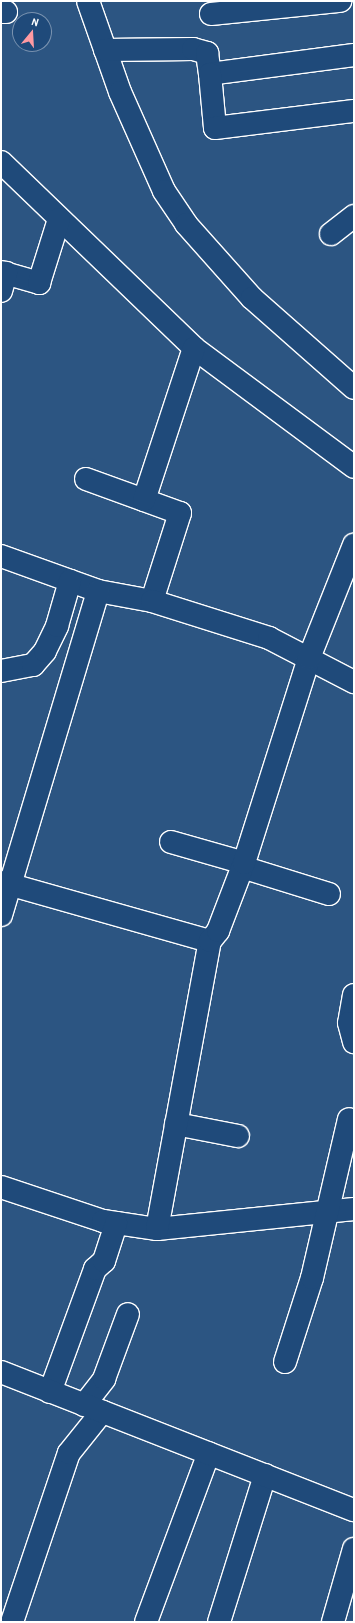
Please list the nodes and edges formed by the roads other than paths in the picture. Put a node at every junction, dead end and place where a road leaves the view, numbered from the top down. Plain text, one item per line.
1 (88, 1) edge
2 (340, 1) edge
3 (242, 6) edge
4 (211, 14) dead end
5 (106, 50) junction
6 (354, 55) edge
7 (210, 74) junction
8 (354, 111) edge
9 (1, 162) edge
10 (354, 216) edge
11 (59, 219) junction
12 (331, 234) dead end
13 (3, 279) edge
14 (194, 348) junction
15 (354, 388) edge
16 (354, 467) edge
17 (86, 479) dead end
18 (144, 500) junction
19 (354, 545) edge
20 (1, 556) edge
21 (70, 581) junction
22 (98, 591) junction
23 (152, 601) junction
24 (309, 658) junction
25 (1, 671) edge
26 (354, 682) edge
27 (171, 842) dead end
28 (243, 865) junction
29 (6, 883) edge
30 (329, 894) dead end
31 (1, 915) edge
32 (210, 941) junction
33 (354, 995) edge
34 (354, 1042) edge
35 (349, 1119) dead end
36 (176, 1124) junction
37 (238, 1136) dead end
38 (1, 1187) edge
39 (354, 1209) edge
40 (329, 1212) junction
41 (116, 1222) junction
42 (157, 1229) junction
43 (128, 1314) dead end
44 (285, 1362) dead end
45 (1, 1372) edge
46 (50, 1392) junction
47 (93, 1409) junction
48 (209, 1453) junction
49 (265, 1475) junction
50 (354, 1510) edge
51 (354, 1549) edge
52 (12, 1622) edge
53 (146, 1622) edge
54 (219, 1622) edge
55 (333, 1622) edge

1 - 5 street
2 - 3 street
3 - 4 street
5 - 7 street
5 - 15 street
6 - 7 street
7 - 8 street
9 - 11 street
10 - 12 street
11 - 13 street
11 - 14 street
14 - 16 street
14 - 18 street
17 - 18 street
18 - 23 street
19 - 24 street
20 - 21 street
21 - 22 street
21 - 25 street
22 - 23 street
22 - 29 street
23 - 24 street
24 - 26 street
24 - 28 street
27 - 28 street
28 - 30 street
28 - 32 street
29 - 31 street
29 - 32 street
32 - 36 street
33 - 34 street
35 - 40 street
36 - 37 street
36 - 42 street
38 - 41 street
39 - 40 street
40 - 42 street
40 - 44 street
41 - 42 street
41 - 46 street
43 - 47 street
45 - 46 street
46 - 47 street
47 - 48 street
47 - 52 street
48 - 49 street
48 - 53 street
49 - 50 street
49 - 54 street
51 - 55 street

